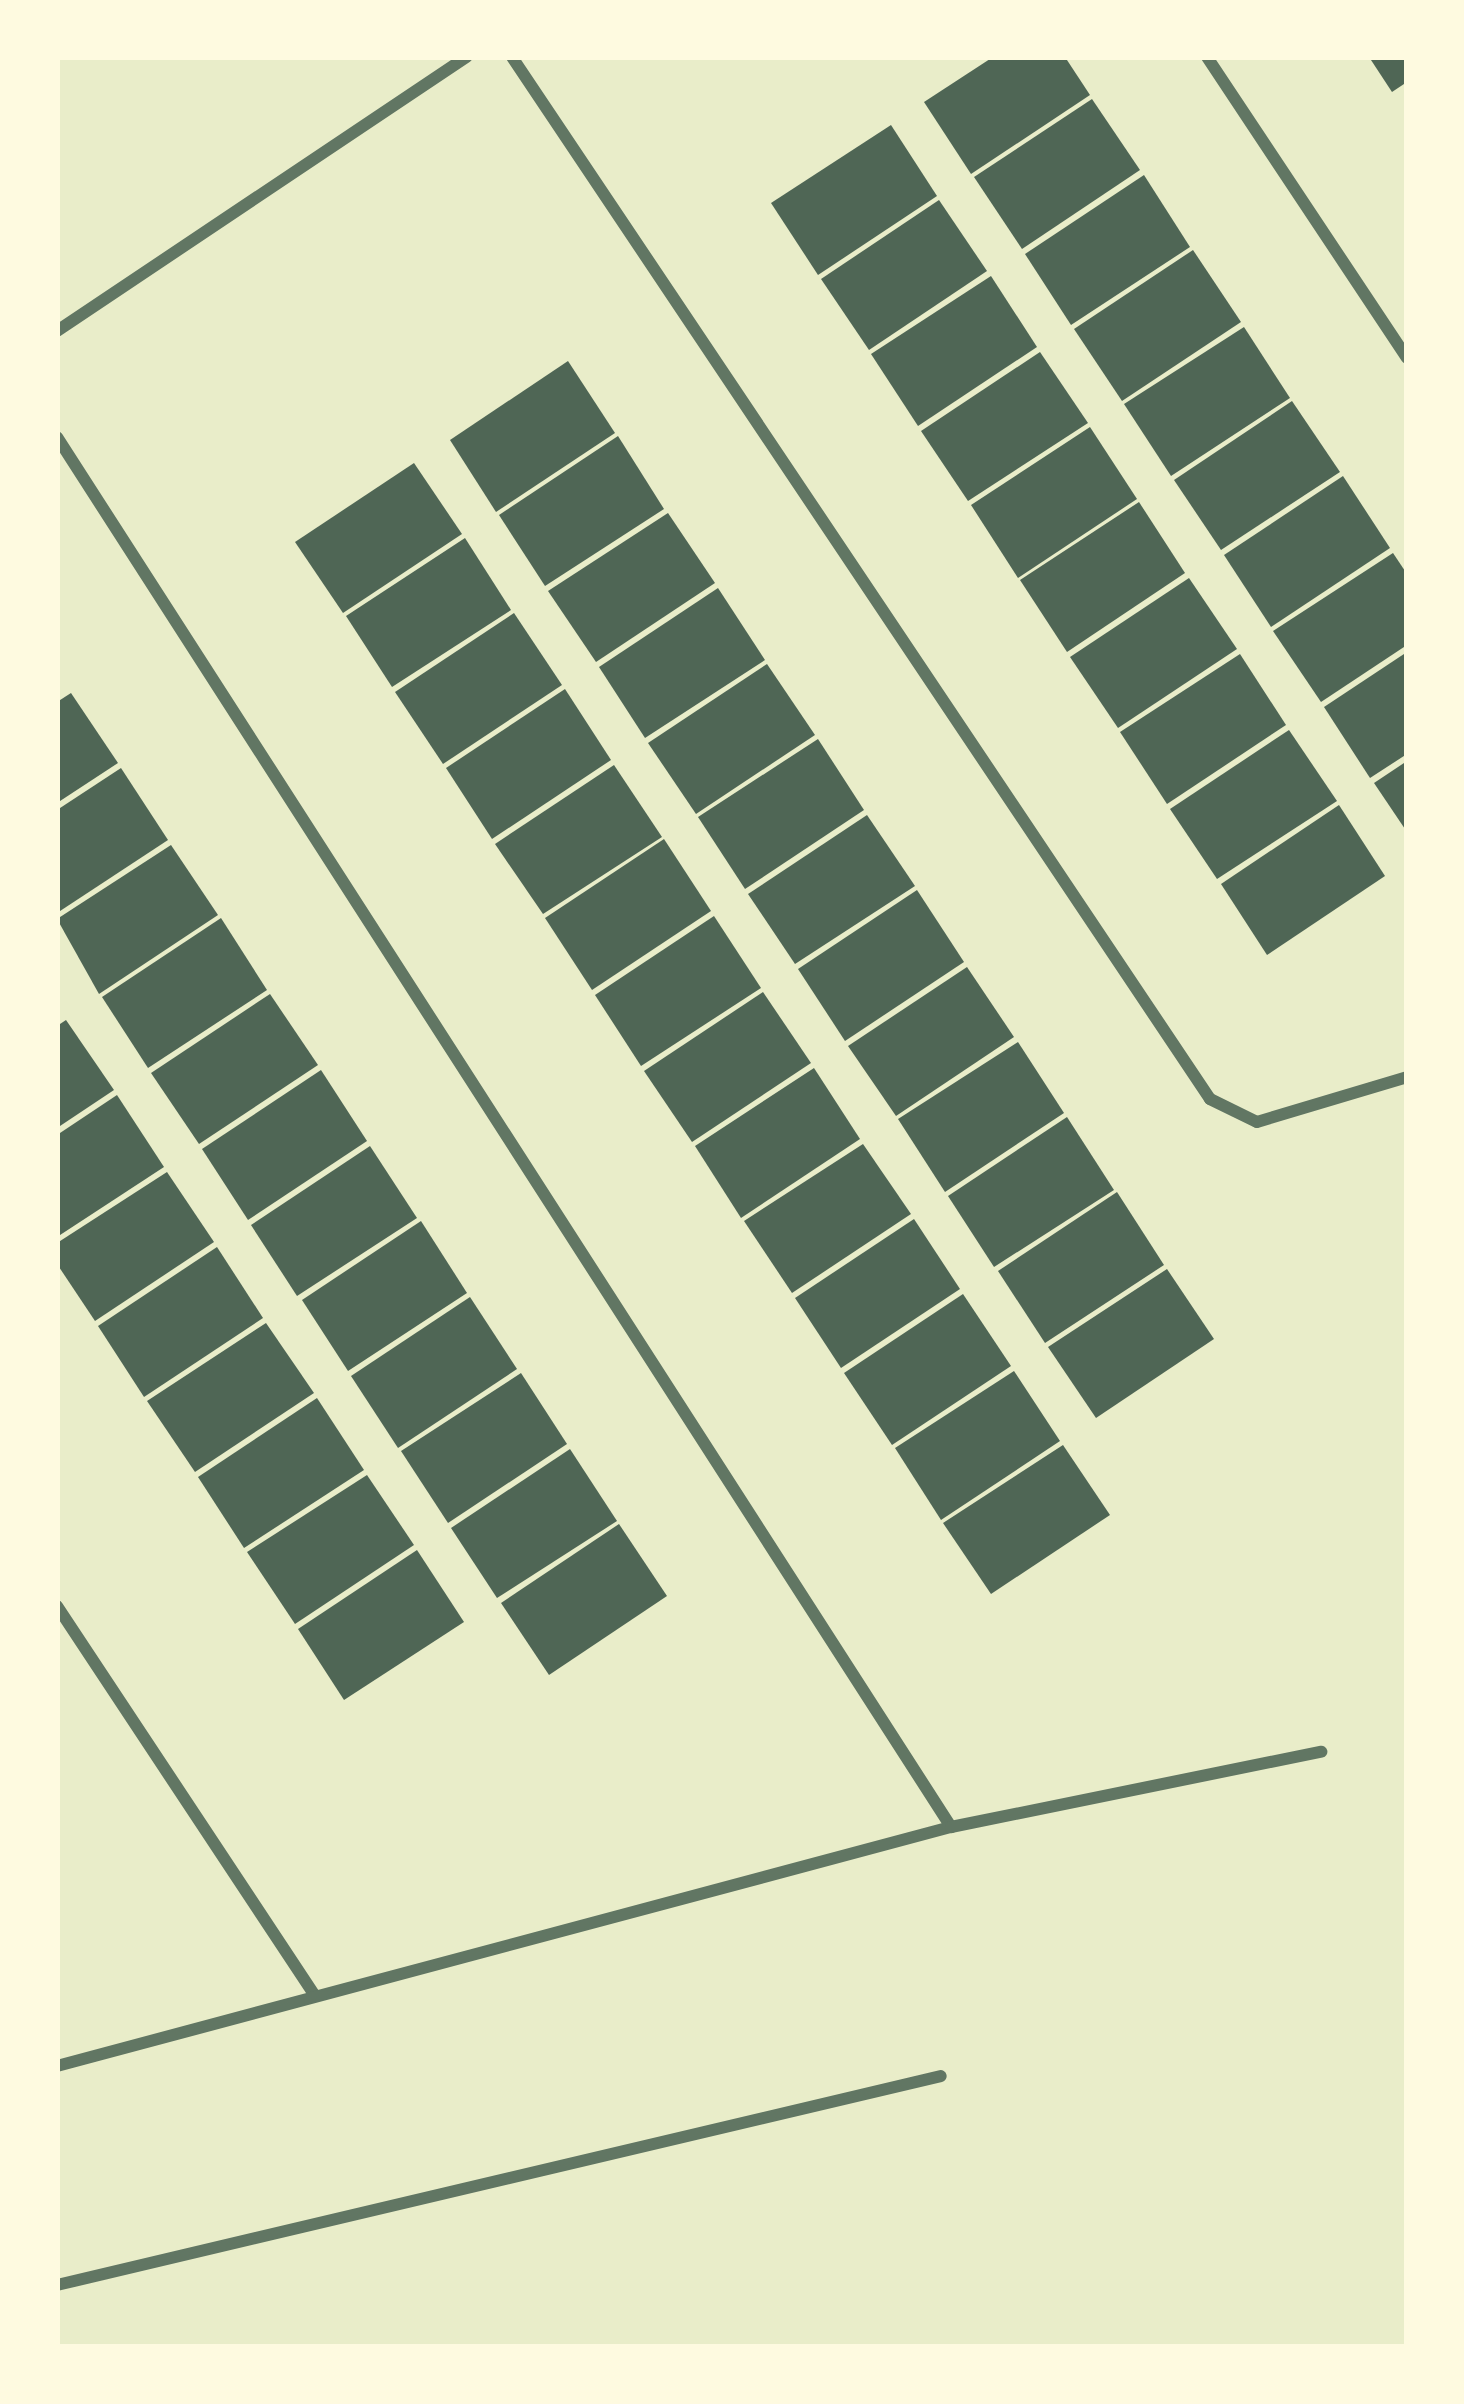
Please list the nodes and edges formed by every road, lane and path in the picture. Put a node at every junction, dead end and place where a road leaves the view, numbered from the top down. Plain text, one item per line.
1 (467, 57) edge
2 (512, 57) edge
3 (1207, 57) edge
4 (57, 331) edge
5 (1407, 358) edge
6 (57, 437) edge
7 (1407, 1077) edge
8 (57, 1606) edge
9 (1321, 1752) dead end
10 (951, 1827) junction
11 (314, 1994) junction
12 (57, 2066) edge
13 (941, 2076) dead end
14 (57, 2285) edge

1 - 4 street
2 - 7 street
3 - 5 street
6 - 10 street
8 - 11 street
9 - 10 street
10 - 11 street
11 - 12 street
13 - 14 street

